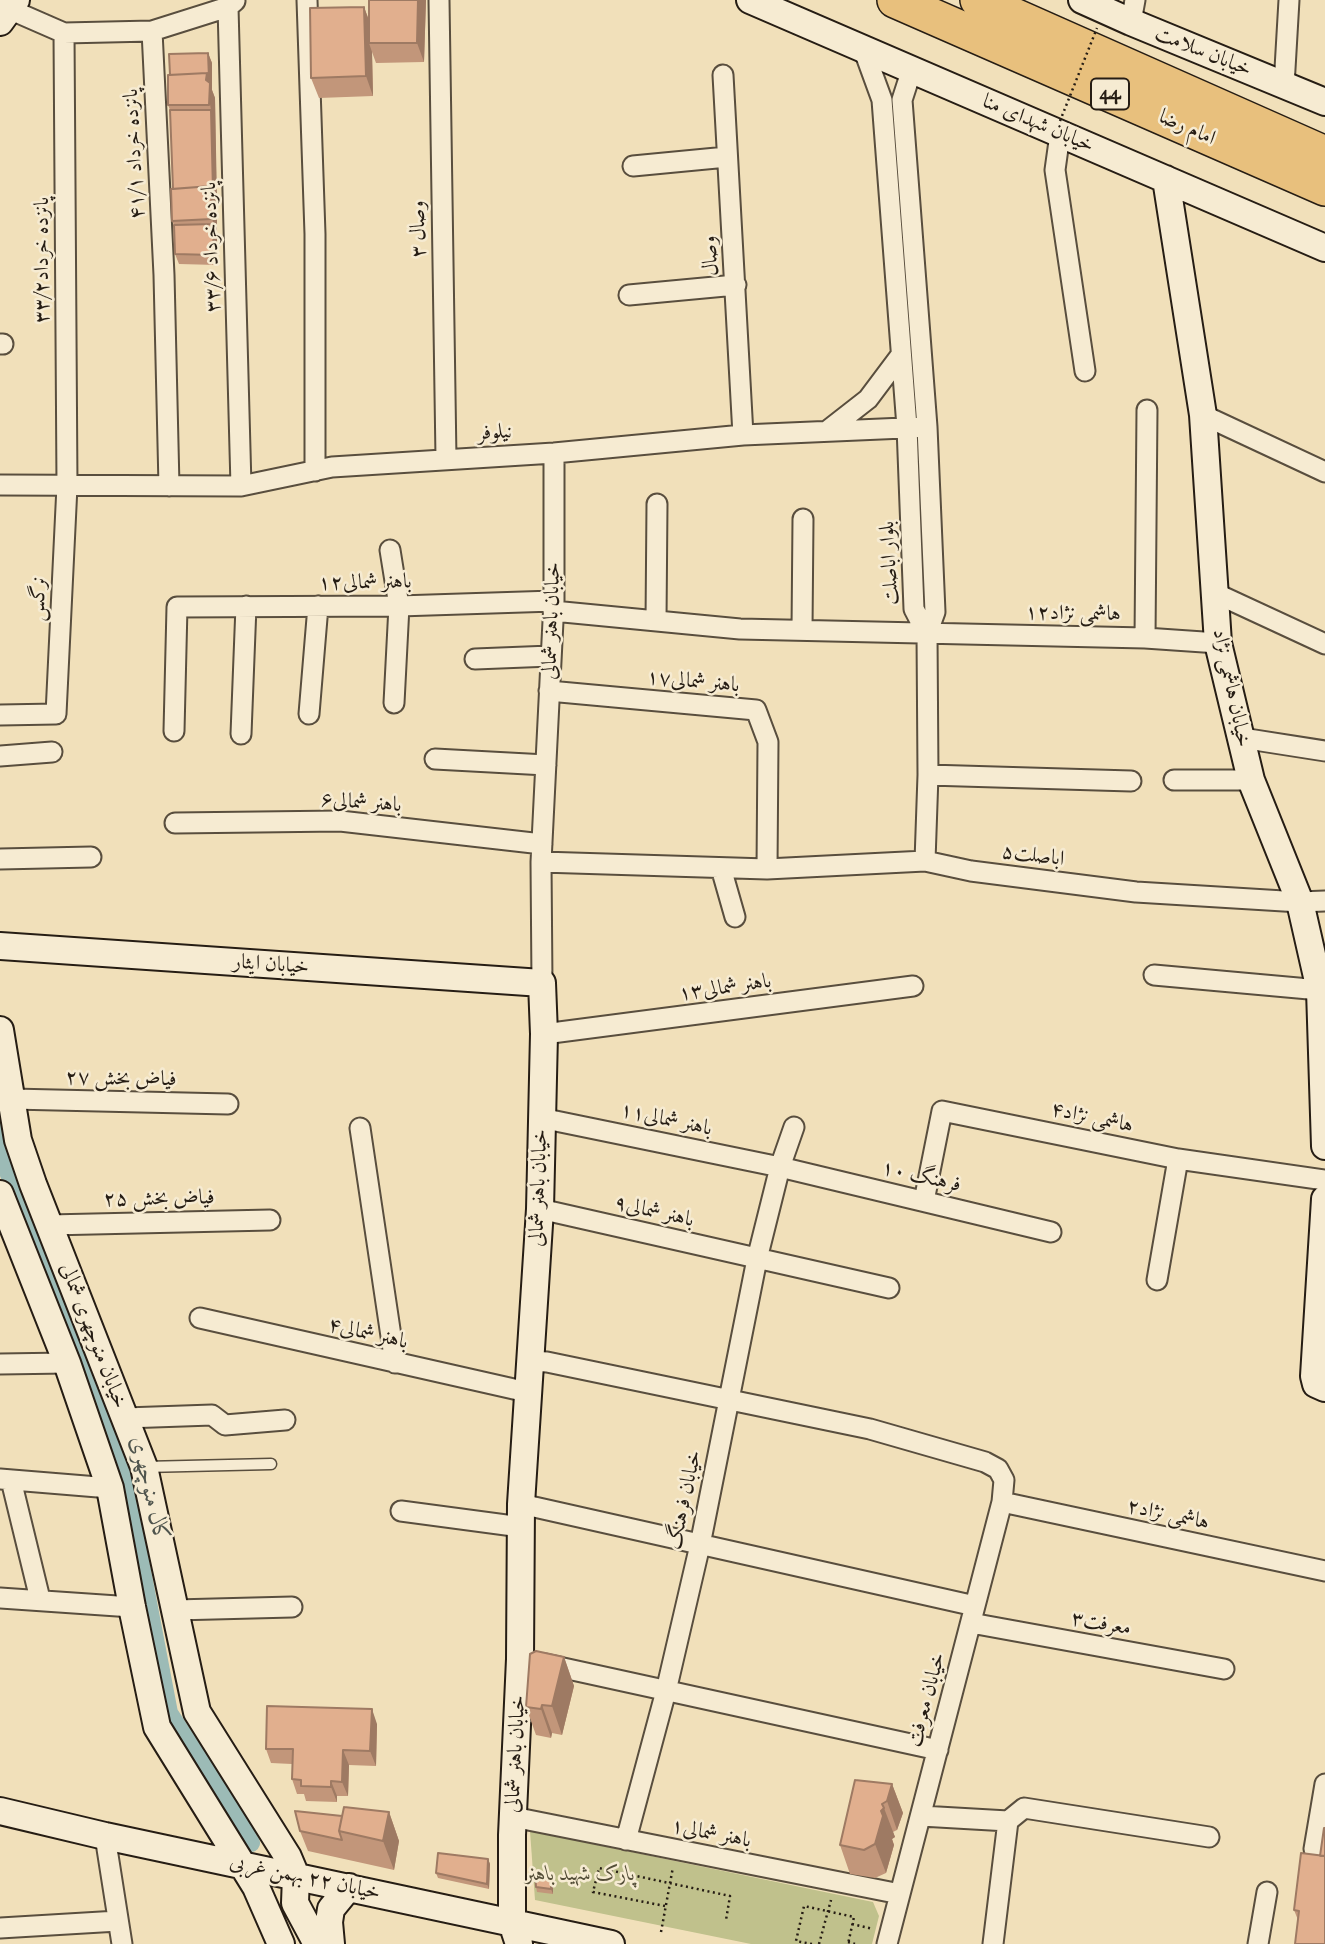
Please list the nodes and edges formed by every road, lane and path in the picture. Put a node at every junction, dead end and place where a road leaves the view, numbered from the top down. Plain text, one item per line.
1 (307, 0) edge
2 (439, 0) edge
3 (750, 0) edge
4 (895, 0) edge
5 (978, 0) edge
6 (1082, 0) edge
7 (1289, 0) edge
8 (232, 4) edge
9 (9, 10) edge
10 (1133, 11) edge
11 (1097, 28) dead end
12 (152, 31) junction
13 (64, 33) junction
14 (863, 48) junction
15 (912, 69) junction
16 (723, 75) dead end
17 (1284, 86) junction
18 (892, 100) junction
19 (1325, 102) edge
20 (1060, 127) junction
21 (1325, 155) edge
22 (727, 157) junction
23 (633, 166) dead end
24 (1166, 179) junction
25 (1325, 188) edge
26 (1325, 248) edge
27 (736, 285) junction
28 (629, 295) dead end
29 (901, 355) junction
30 (1085, 371) dead end
31 (1147, 410) dead end
32 (1202, 415) junction
33 (917, 427) junction
34 (827, 431) junction
35 (743, 435) junction
36 (554, 453) junction
37 (446, 458) junction
38 (315, 471) junction
39 (1325, 472) edge
40 (0, 485) edge
41 (241, 485) junction
42 (67, 486) junction
43 (169, 486) junction
44 (657, 504) dead end
45 (803, 519) dead end
46 (390, 550) dead end
47 (1214, 593) junction
48 (246, 606) junction
49 (318, 606) junction
50 (399, 606) junction
51 (554, 606) junction
52 (656, 621) junction
53 (740, 629) joint
54 (802, 630) junction
55 (927, 634) junction
56 (1145, 638) junction
57 (1218, 643) junction
58 (1325, 644) edge
59 (551, 656) junction
60 (475, 659) dead end
61 (549, 691) junction
62 (394, 703) dead end
63 (309, 714) dead end
64 (0, 715) edge
65 (174, 731) dead end
66 (241, 734) dead end
67 (1242, 738) junction
68 (1325, 751) edge
69 (52, 752) dead end
70 (0, 757) edge
71 (435, 759) dead end
72 (546, 765) junction
73 (928, 775) junction
74 (1174, 780) dead end
75 (1251, 780) junction
76 (1131, 781) dead end
77 (175, 823) dead end
78 (541, 853) junction
79 (91, 857) dead end
80 (0, 859) edge
81 (925, 861) junction
82 (720, 868) junction
83 (767, 869) junction
84 (1312, 902) edge
85 (735, 917) dead end
86 (0, 946) edge
87 (1154, 975) dead end
88 (542, 983) junction
89 (913, 986) dead end
90 (1320, 990) junction
91 (0, 1030) edge
92 (544, 1034) junction
93 (1324, 1076) edge
94 (12, 1099) junction
95 (228, 1104) dead end
96 (541, 1118) junction
97 (360, 1128) dead end
98 (794, 1128) dead end
99 (1325, 1146) edge
100 (1178, 1159) junction
101 (780, 1167) junction
102 (1325, 1180) edge
103 (0, 1194) edge
104 (1325, 1199) edge
105 (924, 1202) junction
106 (540, 1209) junction
107 (270, 1220) dead end
108 (49, 1225) junction
109 (1051, 1232) dead end
110 (8, 1239) edge
111 (757, 1259) junction
112 (1157, 1280) dead end
113 (889, 1288) dead end
114 (200, 1318) dead end
115 (529, 1362) junction
116 (67, 1363) junction
117 (395, 1363) junction
118 (0, 1364) edge
119 (1325, 1388) edge
120 (527, 1392) junction
121 (729, 1399) junction
122 (125, 1418) junction
123 (285, 1420) dead end
124 (271, 1464) dead end
125 (144, 1467) junction
126 (6, 1479) edge
127 (110, 1488) junction
128 (1002, 1503) junction
129 (401, 1511) dead end
130 (521, 1516) junction
131 (699, 1545) junction
132 (1325, 1571) edge
133 (0, 1598) edge
134 (40, 1600) junction
135 (132, 1606) junction
136 (292, 1607) dead end
137 (175, 1610) junction
138 (973, 1615) junction
139 (520, 1659) junction
140 (1224, 1670) dead end
141 (666, 1691) junction
142 (938, 1750) junction
143 (1325, 1784) edge
144 (0, 1811) edge
145 (921, 1816) junction
146 (513, 1817) junction
147 (1008, 1821) junction
148 (105, 1836) junction
149 (1209, 1837) dead end
150 (626, 1840) junction
151 (1314, 1849) dead end
152 (677, 1850) junction
153 (243, 1866) junction
154 (296, 1876) junction
155 (836, 1882) junction
156 (670, 1883) junction
157 (349, 1887) junction
158 (1267, 1892) dead end
159 (900, 1894) junction
160 (665, 1906) junction
161 (828, 1912) junction
162 (726, 1920) dead end
163 (118, 1921) junction
164 (0, 1928) edge
165 (661, 1932) dead end
166 (515, 1933) edge
167 (596, 1943) edge
168 (848, 1943) edge
169 (122, 1944) edge
170 (281, 1944) edge
171 (317, 1944) edge
172 (331, 1944) edge
173 (812, 1944) edge
174 (819, 1944) edge
175 (855, 1944) edge
176 (887, 1944) edge
177 (993, 1944) edge
178 (1258, 1944) edge

1 - 38 street
2 - 37 street, وصال ۳
3 - 14 street, خیابان شهدای منا
4 - 25 highway, امام رضا / 44
5 - 21 highway, امام رضا / 44
6 - 10 street, خیابان سلامت
7 - 17 street
8 - 12 street
8 - 41 street, پانزده خرداد ۳۳/۶
9 - 13 street
10 - 17 street, خیابان سلامت
11 - 20 path, bridge
12 - 13 street
12 - 43 street, پانزده خرداد ۴۱/۱
13 - 42 street, پانزده خرداد۳۳/۲
14 - 15 street, خیابان شهدای منا
14 - 18 street, بلوار اباصلت
15 - 18 street, بلوار اباصلت
15 - 20 street, خیابان شهدای منا
16 - 22 street, وصال
17 - 19 street, خیابان سلامت
18 - 29 street, بلوار اباصلت
18 - 33 street, بلوار اباصلت
20 - 24 street, خیابان شهدای منا
20 - 30 street
22 - 23 street
22 - 27 street, وصال
24 - 26 street, خیابان شهدای منا
24 - 32 street, خیابان هاشمی نژاد
27 - 28 street
27 - 35 street, وصال
29 - 33 street, بلوار اباصلت
29 - 34 street
31 - 56 street
32 - 39 street
32 - 47 street, خیابان هاشمی نژاد
33 - 34 street, نیلوفر
33 - 55 street, بلوار اباصلت
34 - 35 street, نیلوفر
35 - 36 street, نیلوفر
36 - 37 street, نیلوفر
36 - 51 street, خیابان باهنر شمالی
37 - 38 street, نیلوفر
38 - 41 street, نیلوفر
40 - 42 street, نیلوفر
41 - 43 street, نیلوفر
42 - 43 street, نیلوفر
42 - 64 street, نرگس
44 - 52 street
45 - 54 street
46 - 50 street
47 - 57 street, خیابان هاشمی نژاد
47 - 58 street
48 - 49 street, باهنر شمالی۱۲
48 - 65 street, باهنر شمالی۱۲
48 - 66 street
49 - 50 street, باهنر شمالی۱۲
49 - 63 street
50 - 51 street, باهنر شمالی۱۲
50 - 62 street
51 - 52 street, باهنر شمالی۱۲
51 - 59 street, خیابان باهنر شمالی
52 - 53 street, باهنر شمالی۱۲
53 - 54 street, هاشمی نژاد۱۲
54 - 55 street, هاشمی نژاد۱۲
55 - 56 street, هاشمی نژاد۱۲
55 - 73 street, بلوار اباصلت
56 - 57 street, هاشمی نژاد۱۲
57 - 67 street, خیابان هاشمی نژاد
59 - 60 street
59 - 61 street, خیابان باهنر شمالی
61 - 72 street, خیابان باهنر شمالی
61 - 83 street, باهنر شمالی۱۷
67 - 68 street
67 - 75 street, خیابان هاشمی نژاد
69 - 70 street
71 - 72 street
72 - 78 street, خیابان باهنر شمالی
73 - 76 street
73 - 81 street, بلوار اباصلت
74 - 75 street
75 - 84 street, خیابان هاشمی نژاد
77 - 78 street, باهنر شمالی۶
78 - 82 street, باهنر شمالی۶
78 - 88 street, خیابان باهنر شمالی
79 - 80 street
81 - 83 street, اباصلت۵
81 - 84 street, اباصلت۵
82 - 83 street, اباصلت۵
82 - 85 street
84 - 90 street, خیابان هاشمی نژاد
86 - 88 street, خیابان ایثار
87 - 90 street
88 - 92 street, خیابان باهنر شمالی
89 - 92 street, باهنر شمالی۱۳
90 - 93 street, خیابان هاشمی نژاد
91 - 94 street, خیابان منوچهری شمالی
92 - 96 street, خیابان باهنر شمالی
93 - 99 street, خیابان هاشمی نژاد
94 - 95 street, فیاض بخش ۲۷
94 - 108 street, خیابان منوچهری شمالی
96 - 101 street, باهنر شمالی۱۱
96 - 106 street, خیابان باهنر شمالی
97 - 117 street
98 - 101 street, خیابان فرهنگ
100 - 102 street, هاشمی نژاد۴
100 - 105 street, هاشمی نژاد۴
100 - 112 street
101 - 105 street, فرهنگ ۱۰
101 - 111 street, خیابان فرهنگ
103 - 110 street, خیابان منوچهری شمالی
104 - 119 street
105 - 109 street, فرهنگ ۱۰
106 - 111 street, باهنر شمالی۹
106 - 115 street, خیابان باهنر شمالی
107 - 108 street, فیاض بخش ۲۵
108 - 122 street, خیابان منوچهری شمالی
110 - 116 street, خیابان منوچهری شمالی
111 - 113 street, باهنر شمالی۹
111 - 121 street, خیابان فرهنگ
114 - 117 street, باهنر شمالی۴
115 - 120 street, خیابان باهنر شمالی
115 - 121 street
116 - 118 street
116 - 127 street, خیابان منوچهری شمالی
117 - 120 street, باهنر شمالی۴
120 - 130 street, خیابان باهنر شمالی
121 - 128 street, خیابان معرفت
121 - 131 street, خیابان فرهنگ
122 - 123 street
122 - 125 street, خیابان منوچهری شمالی
124 - 125 lane
125 - 137 street, خیابان منوچهری شمالی
126 - 127 street
126 - 134 street
127 - 135 street, خیابان منوچهری شمالی
128 - 132 street, هاشمی نژاد۲
128 - 138 street, خیابان معرفت
129 - 130 street, معرفت۳
130 - 131 street, معرفت۳
130 - 139 street, خیابان باهنر شمالی
131 - 138 street, معرفت۳
131 - 141 street, خیابان فرهنگ
133 - 134 street
134 - 135 street
135 - 153 street, خیابان منوچهری شمالی
136 - 137 street
137 - 154 street, خیابان منوچهری شمالی
138 - 140 street, معرفت۳
138 - 142 street, خیابان معرفت
139 - 141 street
139 - 146 street, خیابان باهنر شمالی
141 - 142 street
141 - 150 street, خیابان فرهنگ
142 - 145 street, خیابان معرفت
143 - 151 street
144 - 148 street, خیابان ۲۲ بهمن غربی
145 - 147 street
145 - 159 street, خیابان معرفت
146 - 150 street, باهنر شمالی۱
146 - 166 street, خیابان باهنر شمالی
147 - 149 street
147 - 177 street
148 - 153 street, خیابان ۲۲ بهمن غربی
148 - 163 street
150 - 152 street, باهنر شمالی۱
152 - 155 street, باهنر شمالی۱
152 - 156 path
153 - 154 street, خیابان ۲۲ بهمن غربی
153 - 170 street, خیابان منوچهری شمالی
154 - 157 street, خیابان ۲۲ بهمن غربی
154 - 171 street, خیابان منوچهری شمالی
155 - 159 street, باهنر شمالی۱
155 - 161 path
156 - 160 path
156 - 160 path
156 - 162 path
157 - 166 street, خیابان ۲۲ بهمن غربی
157 - 172 street
158 - 178 street
159 - 176 street, خیابان معرفت
160 - 165 path
161 - 168 path
161 - 173 path
161 - 174 path
163 - 164 street
163 - 169 street
166 - 167 street, خیابان ۲۲ بهمن غربی
168 - 175 path

